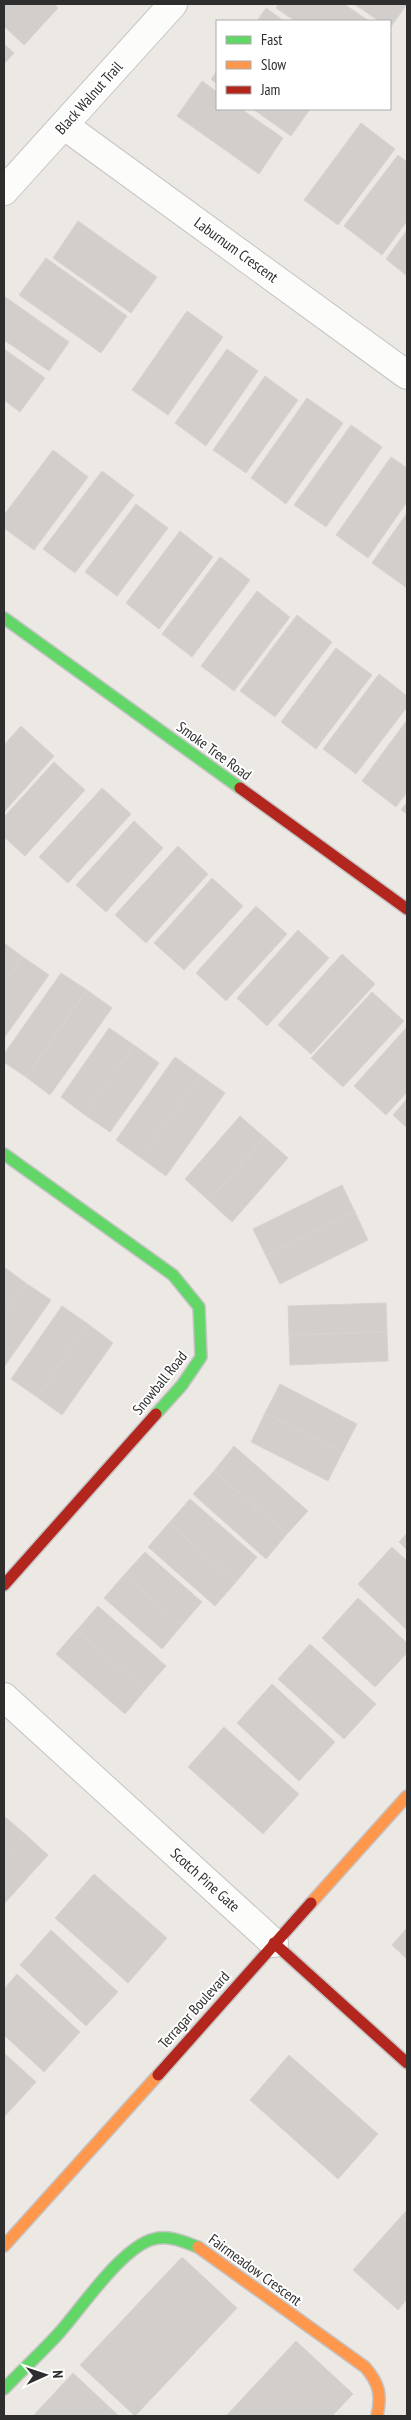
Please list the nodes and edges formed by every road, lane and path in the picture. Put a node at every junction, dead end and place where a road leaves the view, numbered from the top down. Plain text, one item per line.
1 (173, 4) edge
2 (65, 126) junction
3 (4, 191) edge
4 (407, 374) edge
5 (4, 618) edge
6 (407, 909) edge
7 (4, 1154) edge
8 (4, 1585) edge
9 (4, 1697) edge
10 (407, 1796) edge
11 (274, 1943) junction
12 (407, 2063) edge
13 (4, 2246) edge
14 (4, 2389) edge
15 (377, 2416) edge

1 - 2 street, Black Walnut Trail
2 - 3 street, Black Walnut Trail
2 - 4 street, Laburnum Crescent
5 - 6 street, Smoke Tree Road
7 - 8 street, Snowball Road
9 - 11 street, Scotch Pine Gate
10 - 11 street, Terragar Boulevard
11 - 12 street, Scotch Pine Gate
11 - 13 street, Terragar Boulevard
14 - 15 street, Fairmeadow Crescent

